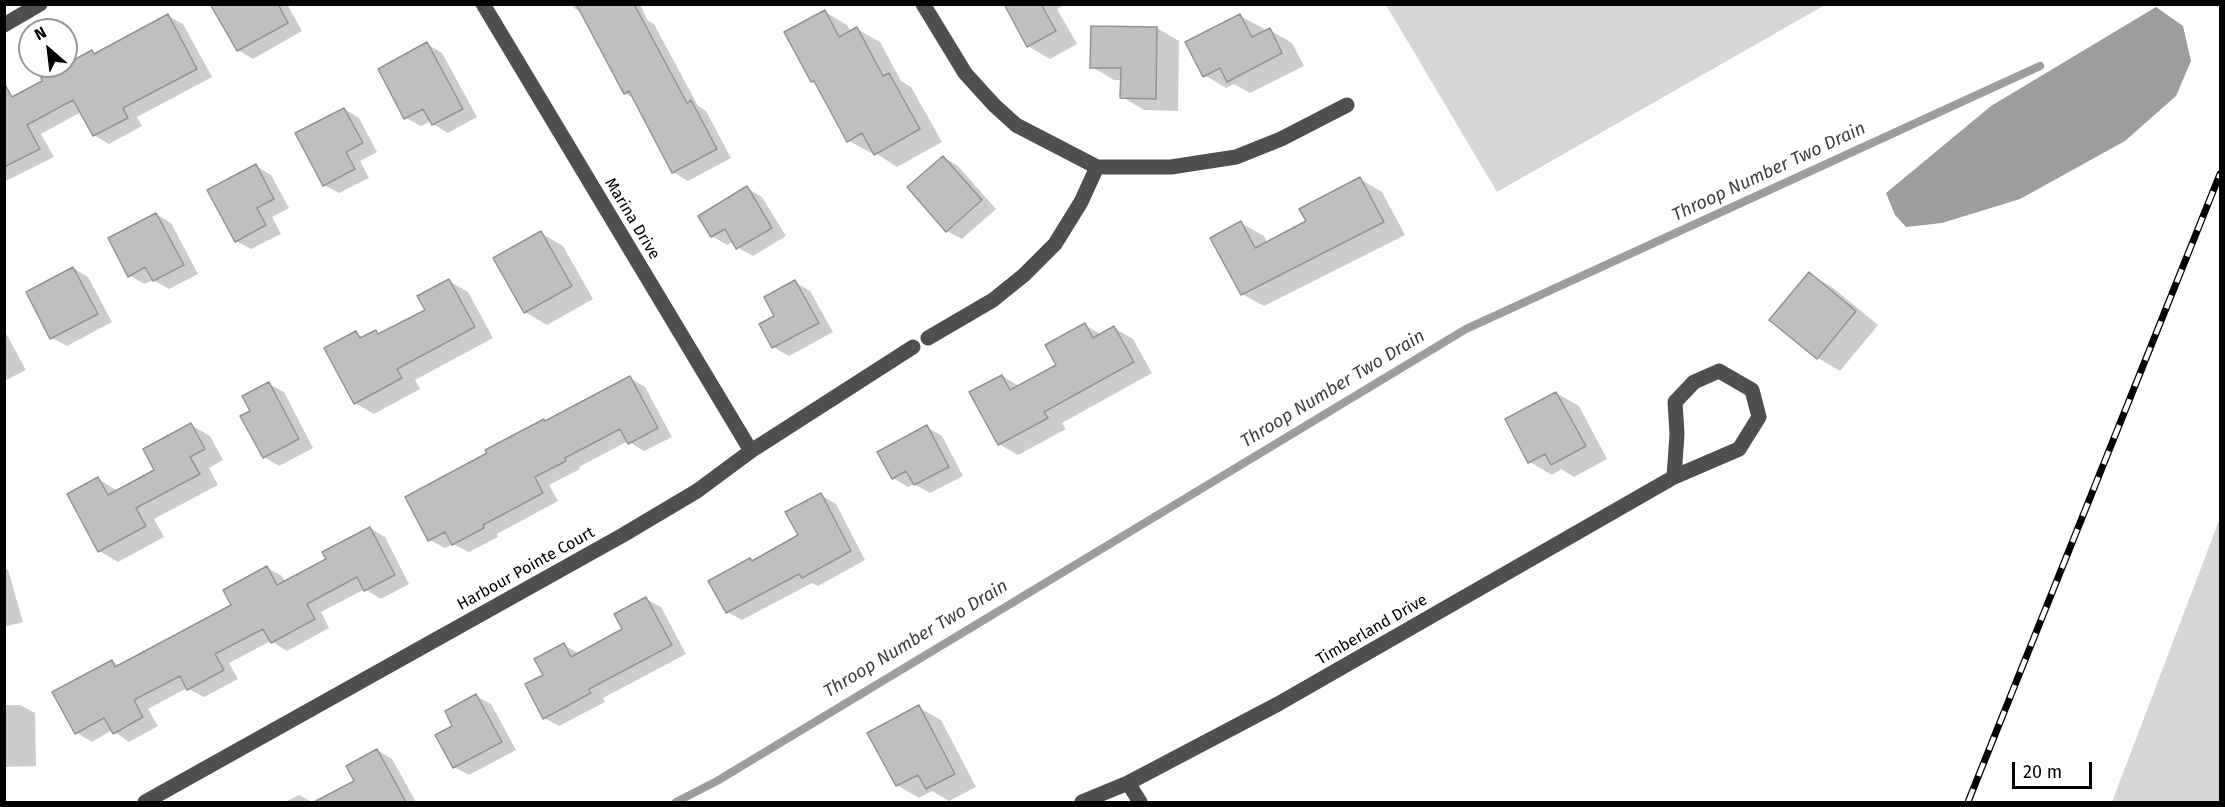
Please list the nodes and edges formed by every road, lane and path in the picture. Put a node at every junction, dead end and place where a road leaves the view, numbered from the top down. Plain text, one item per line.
1 (40, 4) edge
2 (483, 4) edge
3 (923, 4) edge
4 (4, 25) edge
5 (1347, 105) dead end
6 (1097, 166) junction
7 (928, 338) dead end
8 (913, 347) dead end
9 (751, 451) junction
10 (1674, 477) junction
11 (1128, 783) junction
12 (145, 802) edge
13 (1082, 802) edge
14 (1140, 802) edge

1 - 4 street
2 - 9 street, Marina Drive
3 - 6 street
5 - 6 street
6 - 7 street
8 - 9 street, Harbour Pointe Court
9 - 12 street, Harbour Pointe Court
10 - 10 street, Timberland Drive
10 - 11 street, Timberland Drive
11 - 13 street, Timberland Drive
11 - 14 street

